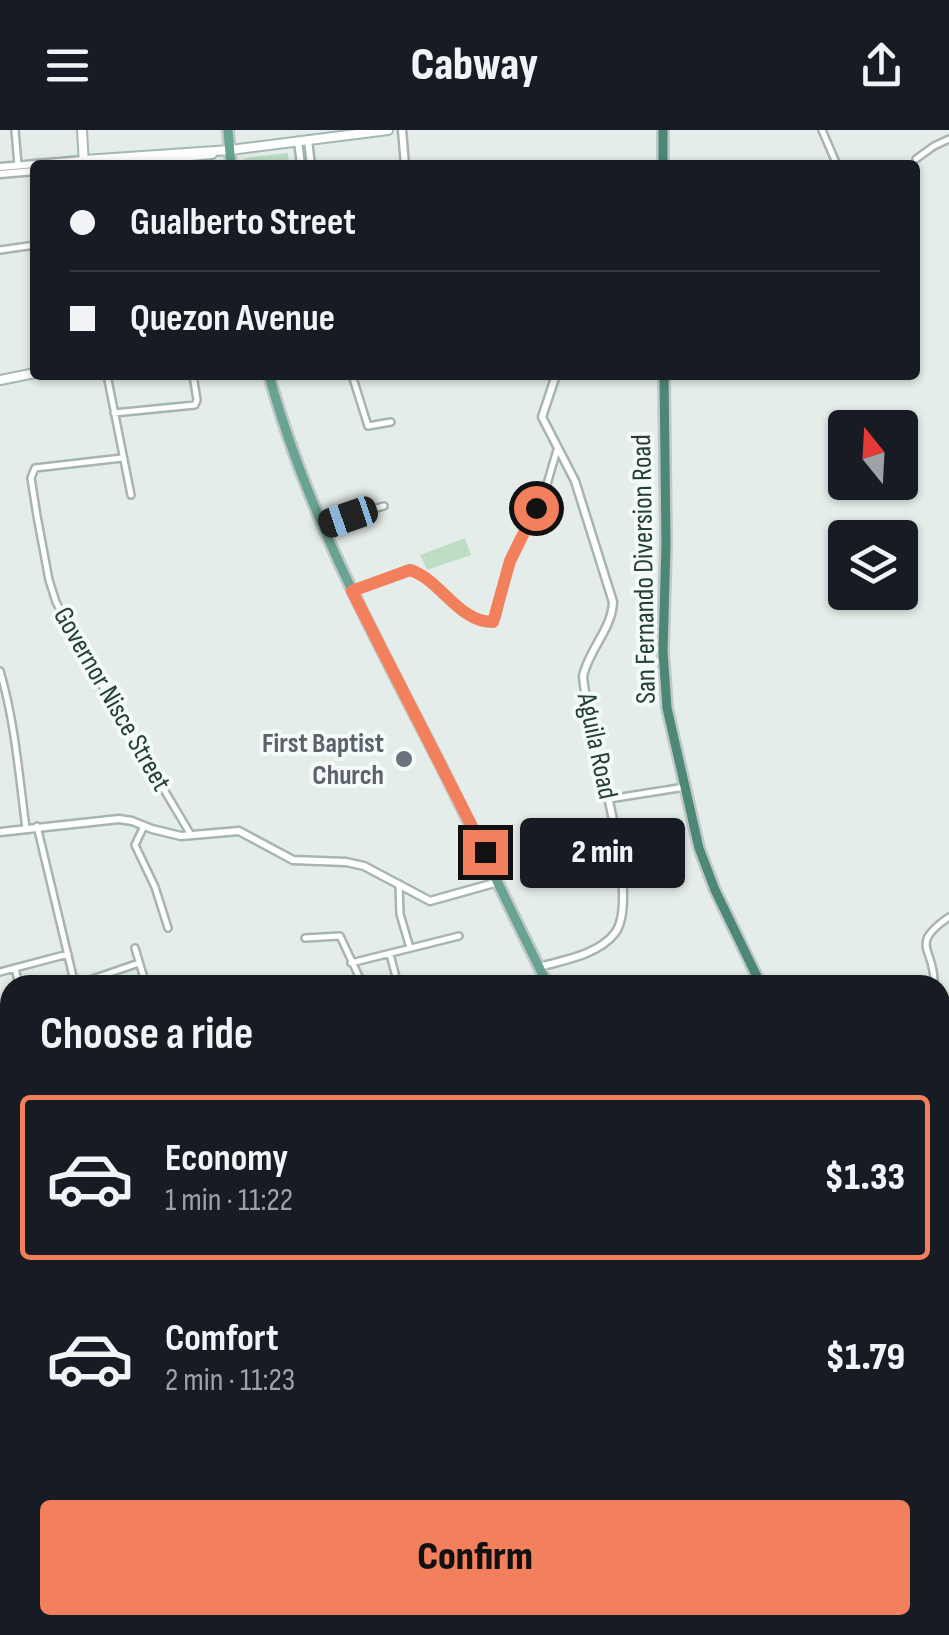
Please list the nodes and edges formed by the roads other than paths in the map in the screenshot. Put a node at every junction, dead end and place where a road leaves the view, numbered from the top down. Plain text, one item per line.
1 (15, 130) edge
2 (82, 130) edge
3 (228, 130) edge
4 (385, 130) edge
5 (402, 130) edge
6 (662, 130) edge
7 (822, 130) edge
8 (309, 138) edge
9 (949, 139) edge
10 (230, 150) junction
11 (916, 159) dead end
12 (84, 160) edge
13 (105, 160) edge
14 (151, 160) edge
15 (231, 160) edge
16 (405, 160) edge
17 (663, 160) edge
18 (835, 160) edge
19 (30, 164) edge
20 (18, 165) junction
21 (0, 171) edge
22 (30, 171) edge
23 (30, 246) edge
24 (0, 250) edge
25 (30, 374) edge
26 (0, 380) edge
27 (108, 380) edge
28 (193, 380) edge
29 (271, 380) edge
30 (354, 380) edge
31 (554, 380) edge
32 (664, 380) edge
33 (114, 413) junction
34 (391, 422) dead end
35 (558, 450) junction
36 (122, 458) junction
37 (131, 495) dead end
38 (384, 506) dead end
39 (323, 526) junction
40 (352, 591) junction
41 (0, 671) edge
42 (685, 787) junction
43 (608, 799) junction
44 (37, 826) junction
45 (144, 826) junction
46 (26, 828) junction
47 (0, 832) edge
48 (191, 835) junction
49 (499, 882) junction
50 (399, 884) junction
51 (949, 917) edge
52 (168, 928) dead end
53 (459, 936) dead end
54 (305, 938) dead end
55 (136, 948) dead end
56 (410, 948) junction
57 (390, 953) junction
58 (68, 954) junction
59 (139, 963) junction
60 (351, 963) junction
61 (539, 967) junction
62 (15, 968) junction
63 (0, 972) edge
64 (17, 975) edge
65 (73, 975) edge
66 (104, 975) edge
67 (143, 975) edge
68 (358, 975) edge
69 (396, 975) edge
70 (543, 975) edge
71 (756, 975) edge
72 (934, 975) edge

1 - 20 street
2 - 12 main road
3 - 10 main road
4 - 8 main road
5 - 16 street
6 - 17 highway
7 - 18 street
8 - 10 main road
9 - 11 street
10 - 13 main road
10 - 14 main road
10 - 15 main road
19 - 20 street
20 - 21 street
21 - 22 street
23 - 24 street
25 - 26 main road
27 - 33 street
28 - 33 street
29 - 39 main road
30 - 34 street
31 - 35 street, Aguila Road
32 - 42 highway, San Fernando Diversion Road
33 - 36 street
35 - 40 street
35 - 43 street, Aguila Road
36 - 37 street
36 - 48 street, Governor Nisce Street
38 - 39 street
39 - 40 main road
40 - 49 main road
41 - 46 street
42 - 43 street
42 - 71 highway, San Fernando Diversion Road
43 - 61 street, Aguila Road
44 - 45 street
44 - 46 street
44 - 58 street
45 - 48 street
45 - 52 street
46 - 47 street
48 - 50 street
49 - 50 street
49 - 61 main road
50 - 56 street
51 - 72 street
53 - 56 street
54 - 60 street
55 - 59 street
56 - 57 street
57 - 60 street
57 - 69 street
58 - 62 street
58 - 65 street
59 - 66 street
59 - 67 street
60 - 68 street
61 - 70 main road
62 - 63 street
62 - 64 street

